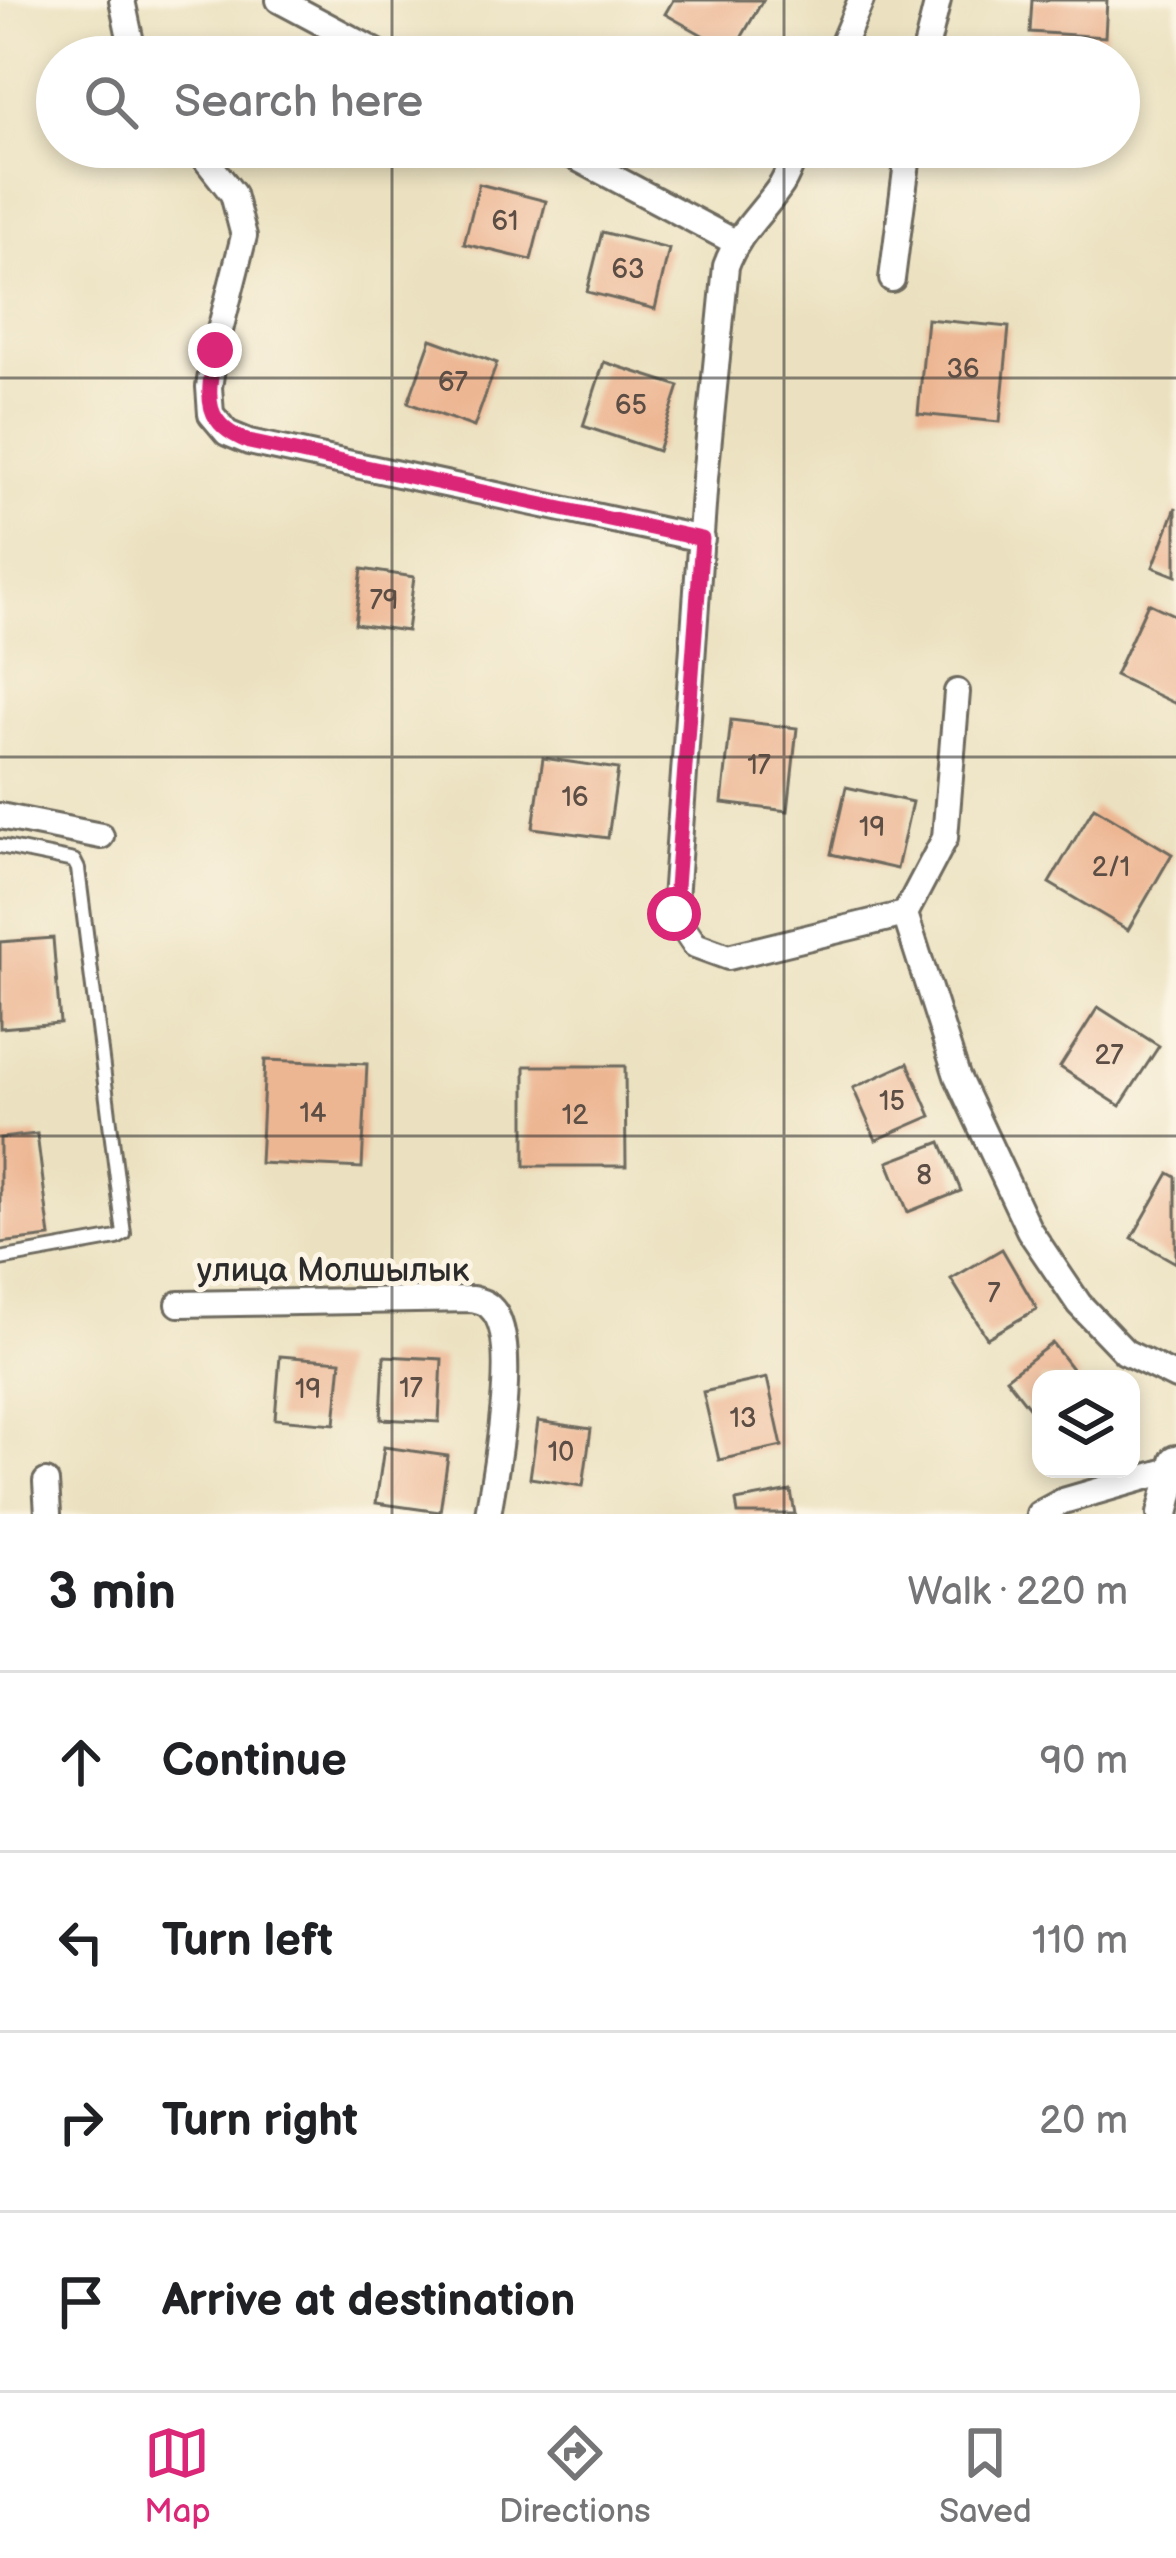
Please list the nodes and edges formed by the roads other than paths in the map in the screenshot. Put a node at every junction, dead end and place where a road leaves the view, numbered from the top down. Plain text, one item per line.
1 (122, 0) edge
2 (279, 0) edge
3 (861, 0) edge
4 (938, 0) edge
5 (130, 36) edge
6 (347, 36) edge
7 (846, 36) edge
8 (929, 36) edge
9 (213, 168) edge
10 (596, 168) edge
11 (789, 168) edge
12 (906, 168) edge
13 (735, 242) junction
14 (892, 279) dead end
15 (702, 539) junction
16 (957, 692) dead end
17 (0, 816) edge
18 (100, 836) dead end
19 (0, 845) edge
20 (905, 914) junction
21 (0, 1258) edge
22 (179, 1304) dead end
23 (1176, 1377) edge
24 (1175, 1465) edge
25 (46, 1482) dead end
26 (48, 1514) edge
27 (488, 1514) edge
28 (1039, 1514) edge
29 (1163, 1514) edge

1 - 5 street
2 - 6 street
3 - 7 street
4 - 8 street
9 - 15 street
10 - 13 street
11 - 13 street
12 - 14 street
13 - 15 street
15 - 20 street
16 - 20 street
17 - 18 street
19 - 21 lane
20 - 23 street
22 - 27 street, улица Молшылык
24 - 28 street
24 - 29 street
25 - 26 street

